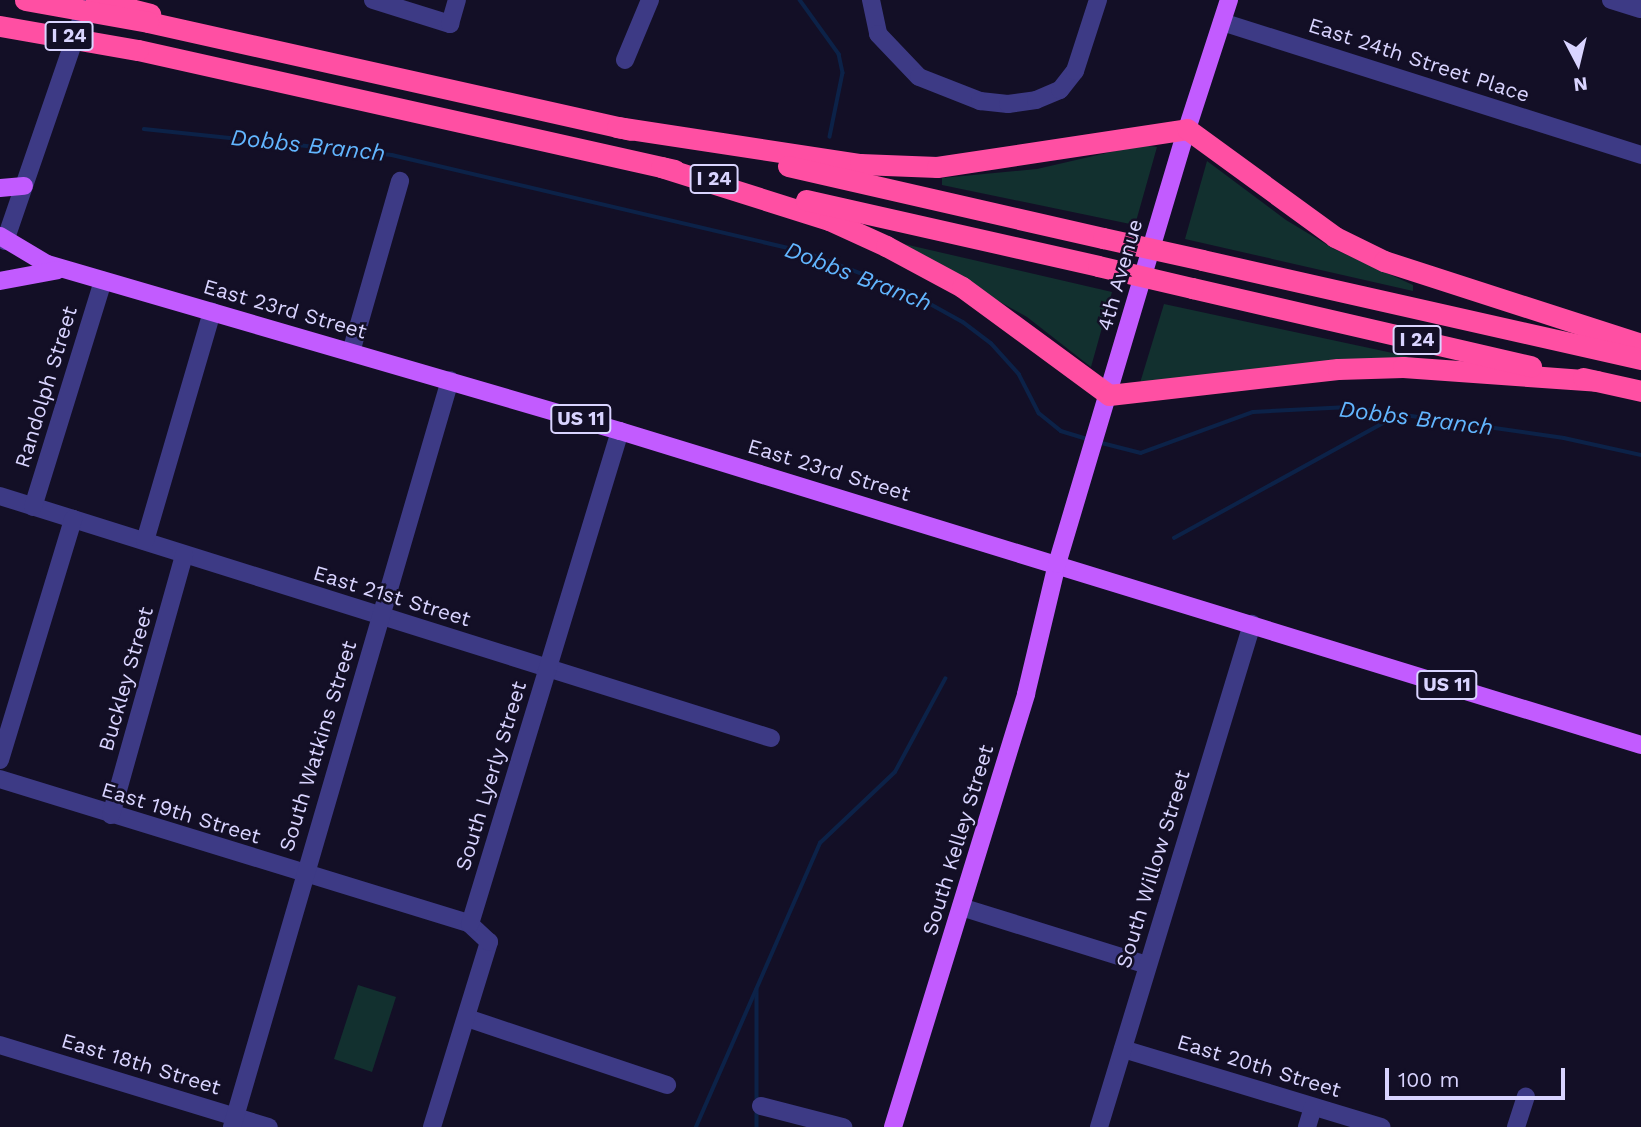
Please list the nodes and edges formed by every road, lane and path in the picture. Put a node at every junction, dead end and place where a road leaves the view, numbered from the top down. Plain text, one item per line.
1 (25, 0) edge
2 (88, 0) edge
3 (96, 0) edge
4 (373, 0) edge
5 (457, 0) edge
6 (650, 0) edge
7 (871, 0) edge
8 (1098, 0) edge
9 (1229, 0) edge
10 (1611, 0) edge
11 (1641, 9) edge
12 (148, 18) junction
13 (1222, 22) junction
14 (0, 26) edge
15 (625, 60) dead end
16 (617, 127) junction
17 (1187, 129) junction
18 (1641, 155) edge
19 (662, 167) junction
20 (400, 181) dead end
21 (24, 186) junction
22 (0, 188) edge
23 (2, 243) edge
24 (64, 269) junction
25 (0, 281) edge
26 (103, 281) junction
27 (212, 312) junction
28 (1641, 344) edge
29 (351, 352) junction
30 (1641, 359) edge
31 (450, 380) junction
32 (1596, 381) junction
33 (1641, 391) edge
34 (1109, 395) junction
35 (620, 431) junction
36 (0, 496) edge
37 (33, 507) junction
38 (72, 519) junction
39 (145, 541) junction
40 (184, 555) junction
41 (1058, 564) junction
42 (381, 616) junction
43 (1252, 625) junction
44 (548, 669) junction
45 (771, 738) dead end
46 (1641, 745) edge
47 (0, 760) edge
48 (0, 779) edge
49 (111, 815) junction
50 (302, 875) junction
51 (961, 906) junction
52 (470, 924) junction
53 (1147, 965) junction
54 (467, 1017) junction
55 (0, 1045) edge
56 (1123, 1049) junction
57 (667, 1085) dead end
58 (1526, 1097) dead end
59 (761, 1106) dead end
60 (1313, 1107) junction
61 (234, 1122) edge
62 (270, 1127) edge
63 (432, 1127) edge
64 (843, 1127) edge
65 (893, 1127) edge
66 (1099, 1127) edge
67 (1307, 1127) edge
68 (1381, 1127) edge
69 (1516, 1127) edge

1 - 12 highway, I 24, bridge
2 - 21 street
3 - 12 highway
4 - 5 street
6 - 15 street
7 - 8 street
9 - 13 main road, 4th Avenue
10 - 11 street
12 - 16 highway, I 24
13 - 17 main road, 4th Avenue
13 - 18 street, East 24th Street Place
14 - 19 highway, I 24, bridge
16 - 17 highway
16 - 30 highway, I 24, bridge
17 - 28 highway
17 - 34 main road, 4th Avenue
19 - 32 highway, I 24, bridge
19 - 34 highway
20 - 29 street
21 - 22 main road
21 - 23 street
23 - 24 main road, East 23rd Street / US 11
24 - 25 main road
24 - 26 main road, East 23rd Street / US 11
26 - 27 main road, East 23rd Street / US 11
26 - 37 street, Randolph Street
27 - 29 main road, East 23rd Street / US 11
27 - 39 street
29 - 31 main road, East 23rd Street / US 11
31 - 35 main road, East 23rd Street / US 11
31 - 42 street, South Watkins Street
32 - 33 highway, I 24
32 - 34 highway
34 - 41 main road, 4th Avenue
35 - 41 main road, East 23rd Street / US 11
35 - 44 street, South Lyerly Street
36 - 37 street, East 21st Street
37 - 38 street, East 21st Street
38 - 39 street, East 21st Street
38 - 47 street
39 - 40 street, East 21st Street
40 - 42 street, East 21st Street
40 - 49 street, Buckley Street
41 - 43 main road, East 23rd Street / US 11
41 - 51 main road, South Kelley Street
42 - 44 street, East 21st Street
42 - 50 street, South Watkins Street
43 - 46 main road, East 23rd Street / US 11
43 - 53 street, South Willow Street
44 - 45 street, East 21st Street
44 - 52 street, South Lyerly Street
48 - 49 street, East 19th Street
49 - 50 street, East 19th Street
50 - 52 street, East 19th Street
50 - 61 street, South Watkins Street
51 - 53 street
51 - 65 main road, South Kelley Street
52 - 54 street
53 - 56 street, South Willow Street
54 - 57 street
54 - 63 street
55 - 61 street, East 18th Street
56 - 60 street, East 20th Street
56 - 66 street, South Willow Street
58 - 69 street
59 - 64 street
60 - 67 street
60 - 68 street, East 20th Street
61 - 62 street, East 18th Street

